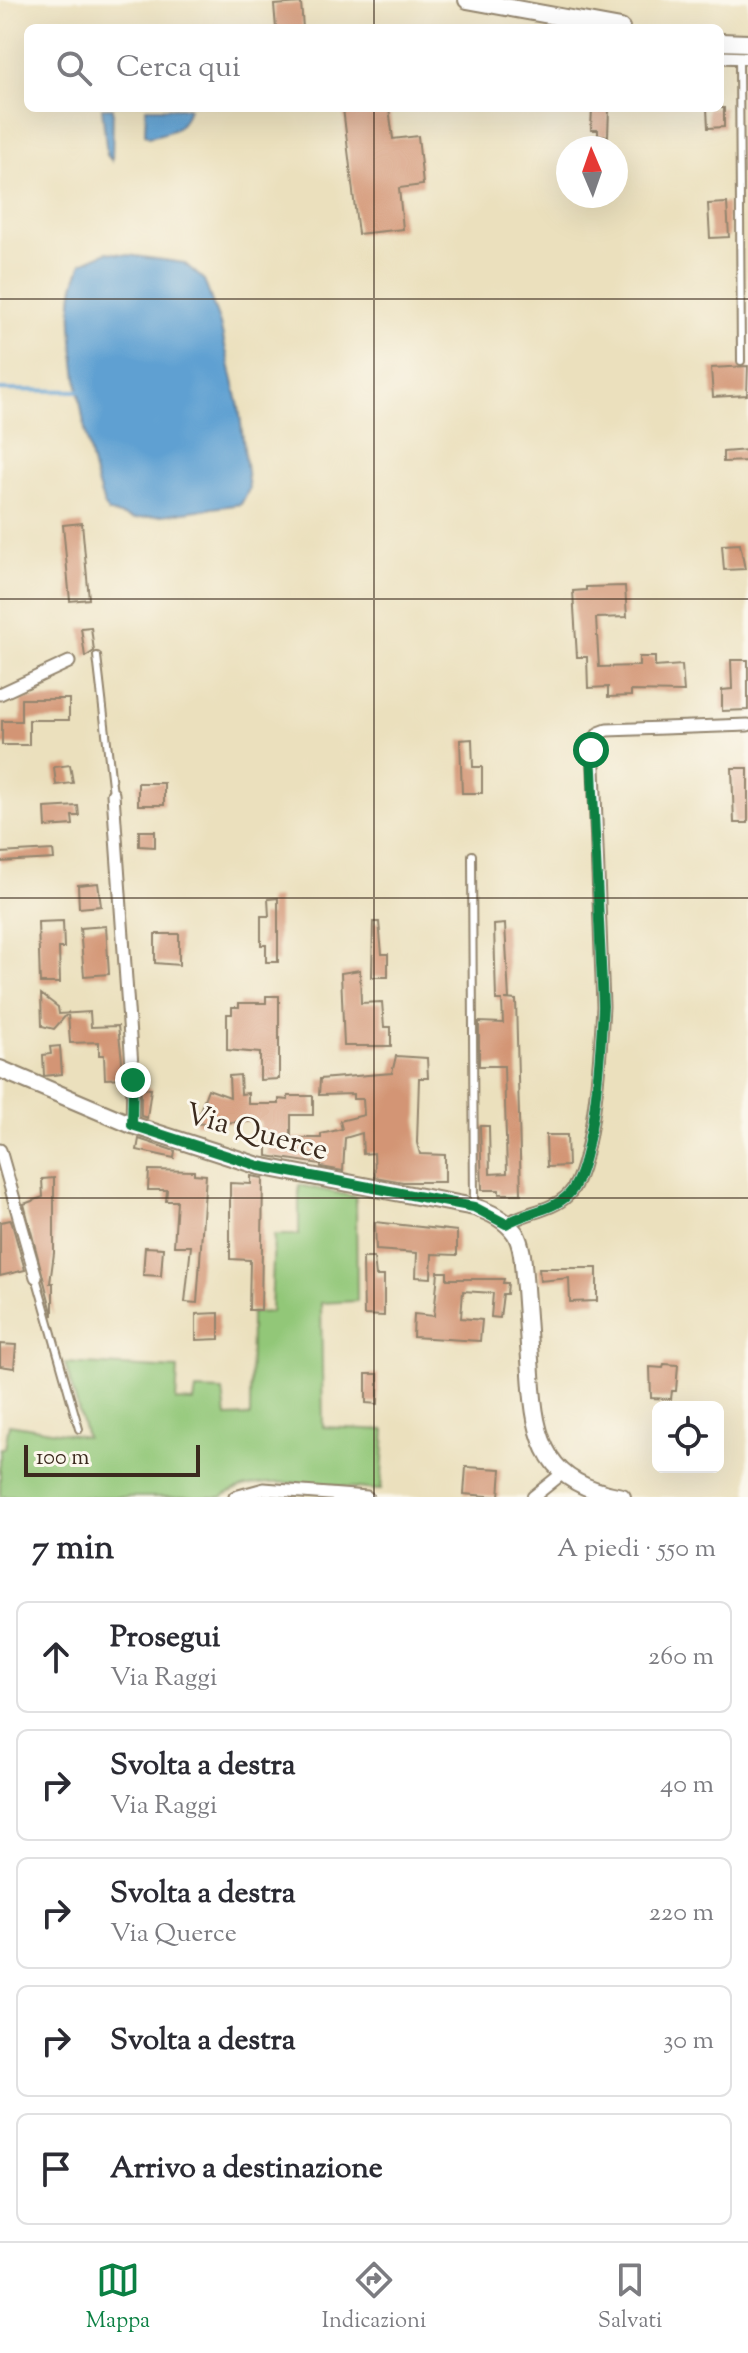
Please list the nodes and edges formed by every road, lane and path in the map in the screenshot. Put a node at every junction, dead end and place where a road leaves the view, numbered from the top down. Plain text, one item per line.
1 (467, 0) edge
2 (595, 24) edge
3 (724, 44) edge
4 (745, 53) edge
5 (724, 56) edge
6 (741, 361) dead end
7 (97, 656) dead end
8 (69, 662) dead end
9 (0, 694) edge
10 (748, 725) edge
11 (113, 794) joint
12 (472, 855) dead end
13 (0, 1069) edge
14 (132, 1125) junction
15 (0, 1150) edge
16 (474, 1207) junction
17 (506, 1224) junction
18 (36, 1277) joint
19 (79, 1429) dead end
20 (563, 1473) junction
21 (235, 1497) edge
22 (367, 1497) edge
23 (533, 1497) edge
24 (622, 1497) edge

1 - 2 street
3 - 4 street
4 - 5 street
4 - 6 lane
7 - 11 lane
8 - 9 street
10 - 17 street
11 - 14 street
12 - 16 lane
13 - 14 street, Via Querce
14 - 16 street, Via Querce
15 - 18 street
16 - 17 street, Via Querce
17 - 20 street
18 - 19 lane
20 - 23 street
20 - 24 street
21 - 22 street

